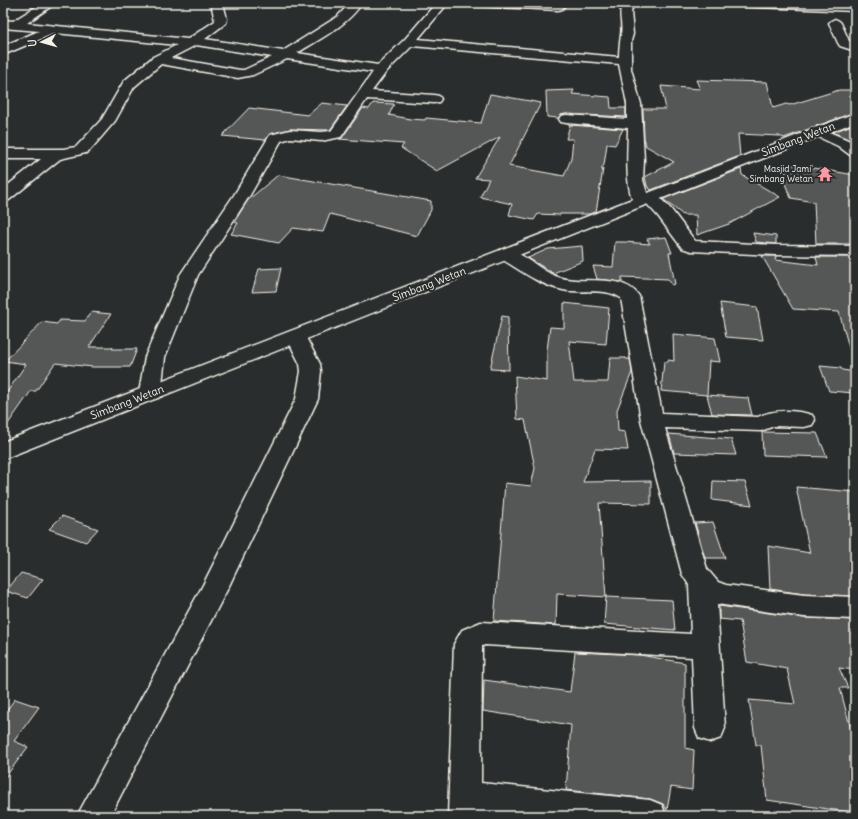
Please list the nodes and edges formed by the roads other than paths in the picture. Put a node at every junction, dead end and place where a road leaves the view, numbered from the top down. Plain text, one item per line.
1 (50, 3) edge
2 (217, 3) edge
3 (356, 3) edge
4 (442, 3) edge
5 (476, 3) edge
6 (628, 3) edge
7 (733, 3) edge
8 (558, 7) dead end
9 (855, 8) edge
10 (834, 23) dead end
11 (3, 24) edge
12 (15, 25) junction
13 (54, 29) junction
14 (193, 42) junction
15 (409, 42) junction
16 (855, 47) edge
17 (3, 51) edge
18 (285, 55) junction
19 (158, 60) junction
20 (626, 61) junction
21 (382, 68) junction
22 (363, 96) junction
23 (434, 99) dead end
24 (855, 117) edge
25 (566, 119) dead end
26 (635, 124) junction
27 (817, 131) junction
28 (855, 152) edge
29 (3, 154) edge
30 (56, 154) junction
31 (3, 197) edge
32 (645, 199) junction
33 (855, 251) edge
34 (506, 254) junction
35 (296, 336) junction
36 (150, 393) junction
37 (652, 420) junction
38 (804, 420) dead end
39 (3, 451) edge
40 (702, 583) junction
41 (855, 608) edge
42 (705, 646) junction
43 (710, 728) dead end
44 (464, 807) edge
45 (93, 816) edge
46 (650, 816) edge

1 - 12 street
2 - 14 street
3 - 18 street
4 - 15 street
5 - 8 street
6 - 20 street
7 - 9 street
10 - 16 street
11 - 12 street
12 - 13 street
13 - 14 street
13 - 17 street
14 - 18 street
14 - 19 street
15 - 20 street
15 - 21 street
18 - 19 street
18 - 21 street
19 - 30 street
20 - 26 street
21 - 22 street
22 - 23 street
22 - 36 street
24 - 27 street, Simbang Wetan
25 - 26 street
26 - 32 street
27 - 28 street
27 - 32 street, Simbang Wetan
29 - 30 street
30 - 31 street
32 - 33 street
32 - 34 street, Simbang Wetan
34 - 35 street, Simbang Wetan
34 - 37 street
35 - 36 street, Simbang Wetan
35 - 45 street
36 - 39 street, Simbang Wetan
37 - 38 street
37 - 40 street
40 - 41 street
40 - 42 street
42 - 43 street
42 - 44 street
44 - 46 street

